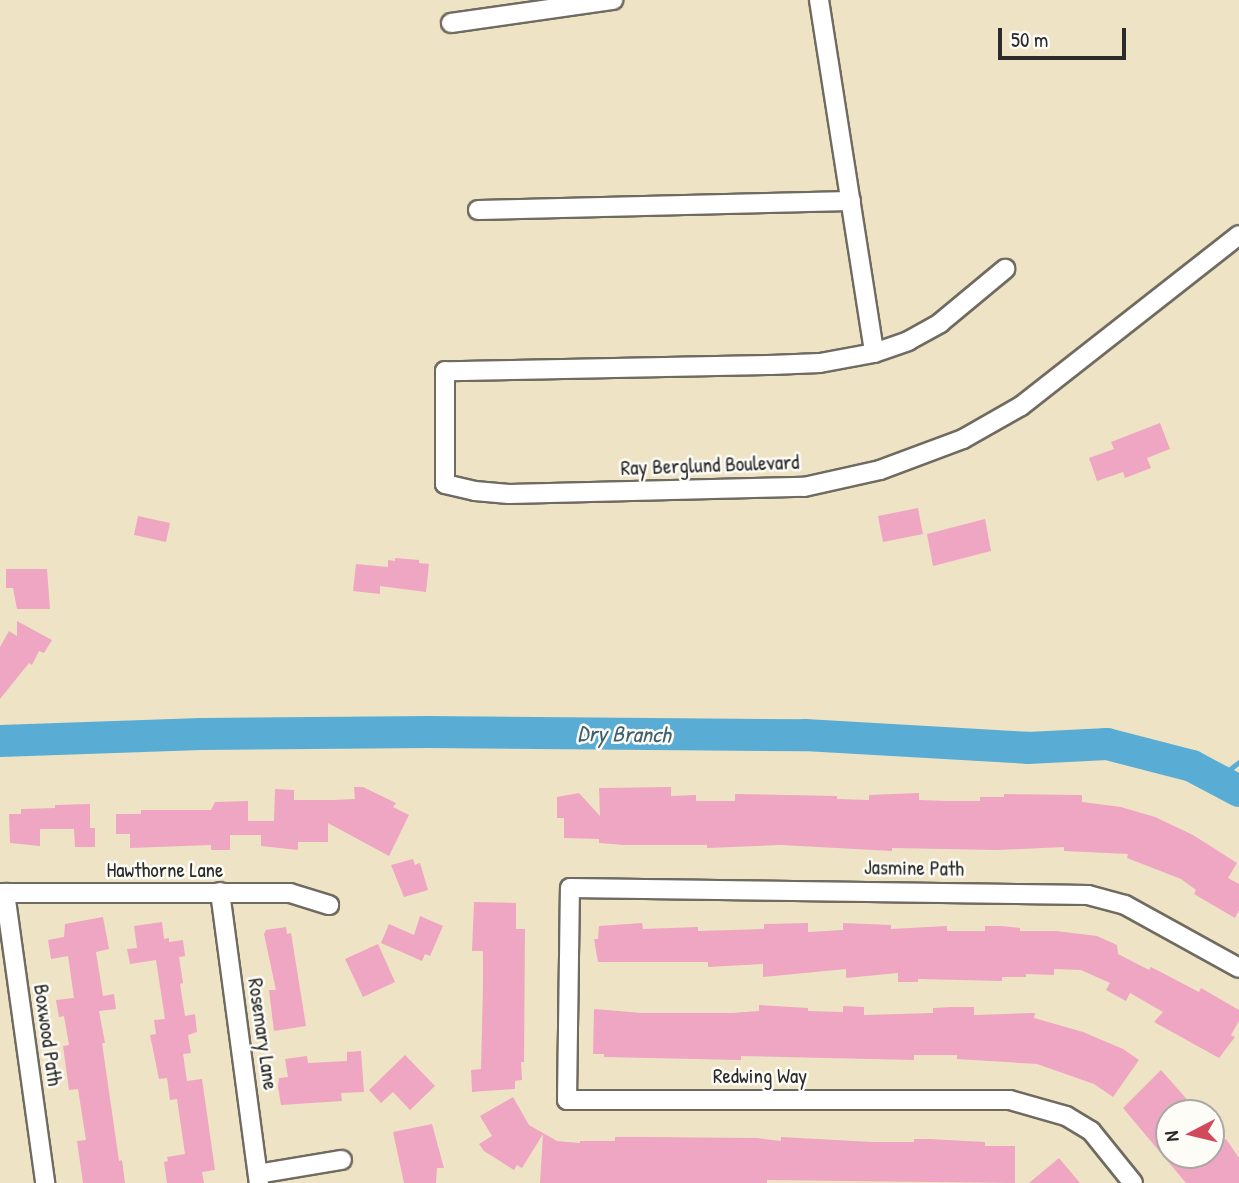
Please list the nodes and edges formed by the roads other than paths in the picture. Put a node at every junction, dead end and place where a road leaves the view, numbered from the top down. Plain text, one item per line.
1 (613, 0) edge
2 (819, 0) edge
3 (451, 23) dead end
4 (851, 201) junction
5 (478, 210) dead end
6 (1239, 235) edge
7 (1005, 269) dead end
8 (874, 353) junction
9 (570, 888) joint
10 (220, 892) junction
11 (3, 893) edge
12 (329, 905) dead end
13 (1239, 968) edge
14 (342, 1160) dead end
15 (258, 1178) edge
16 (46, 1183) edge
17 (1133, 1183) edge

1 - 3 street
2 - 4 street
4 - 5 street
4 - 8 street
6 - 8 street, Ray Berglund Boulevard
7 - 8 street
9 - 13 street, Jasmine Path
9 - 17 street, Redwing Way
10 - 11 street, Hawthorne Lane
10 - 12 street, Hawthorne Lane
10 - 15 street, Rosemary Lane
11 - 16 street, Boxwood Path
14 - 15 street

